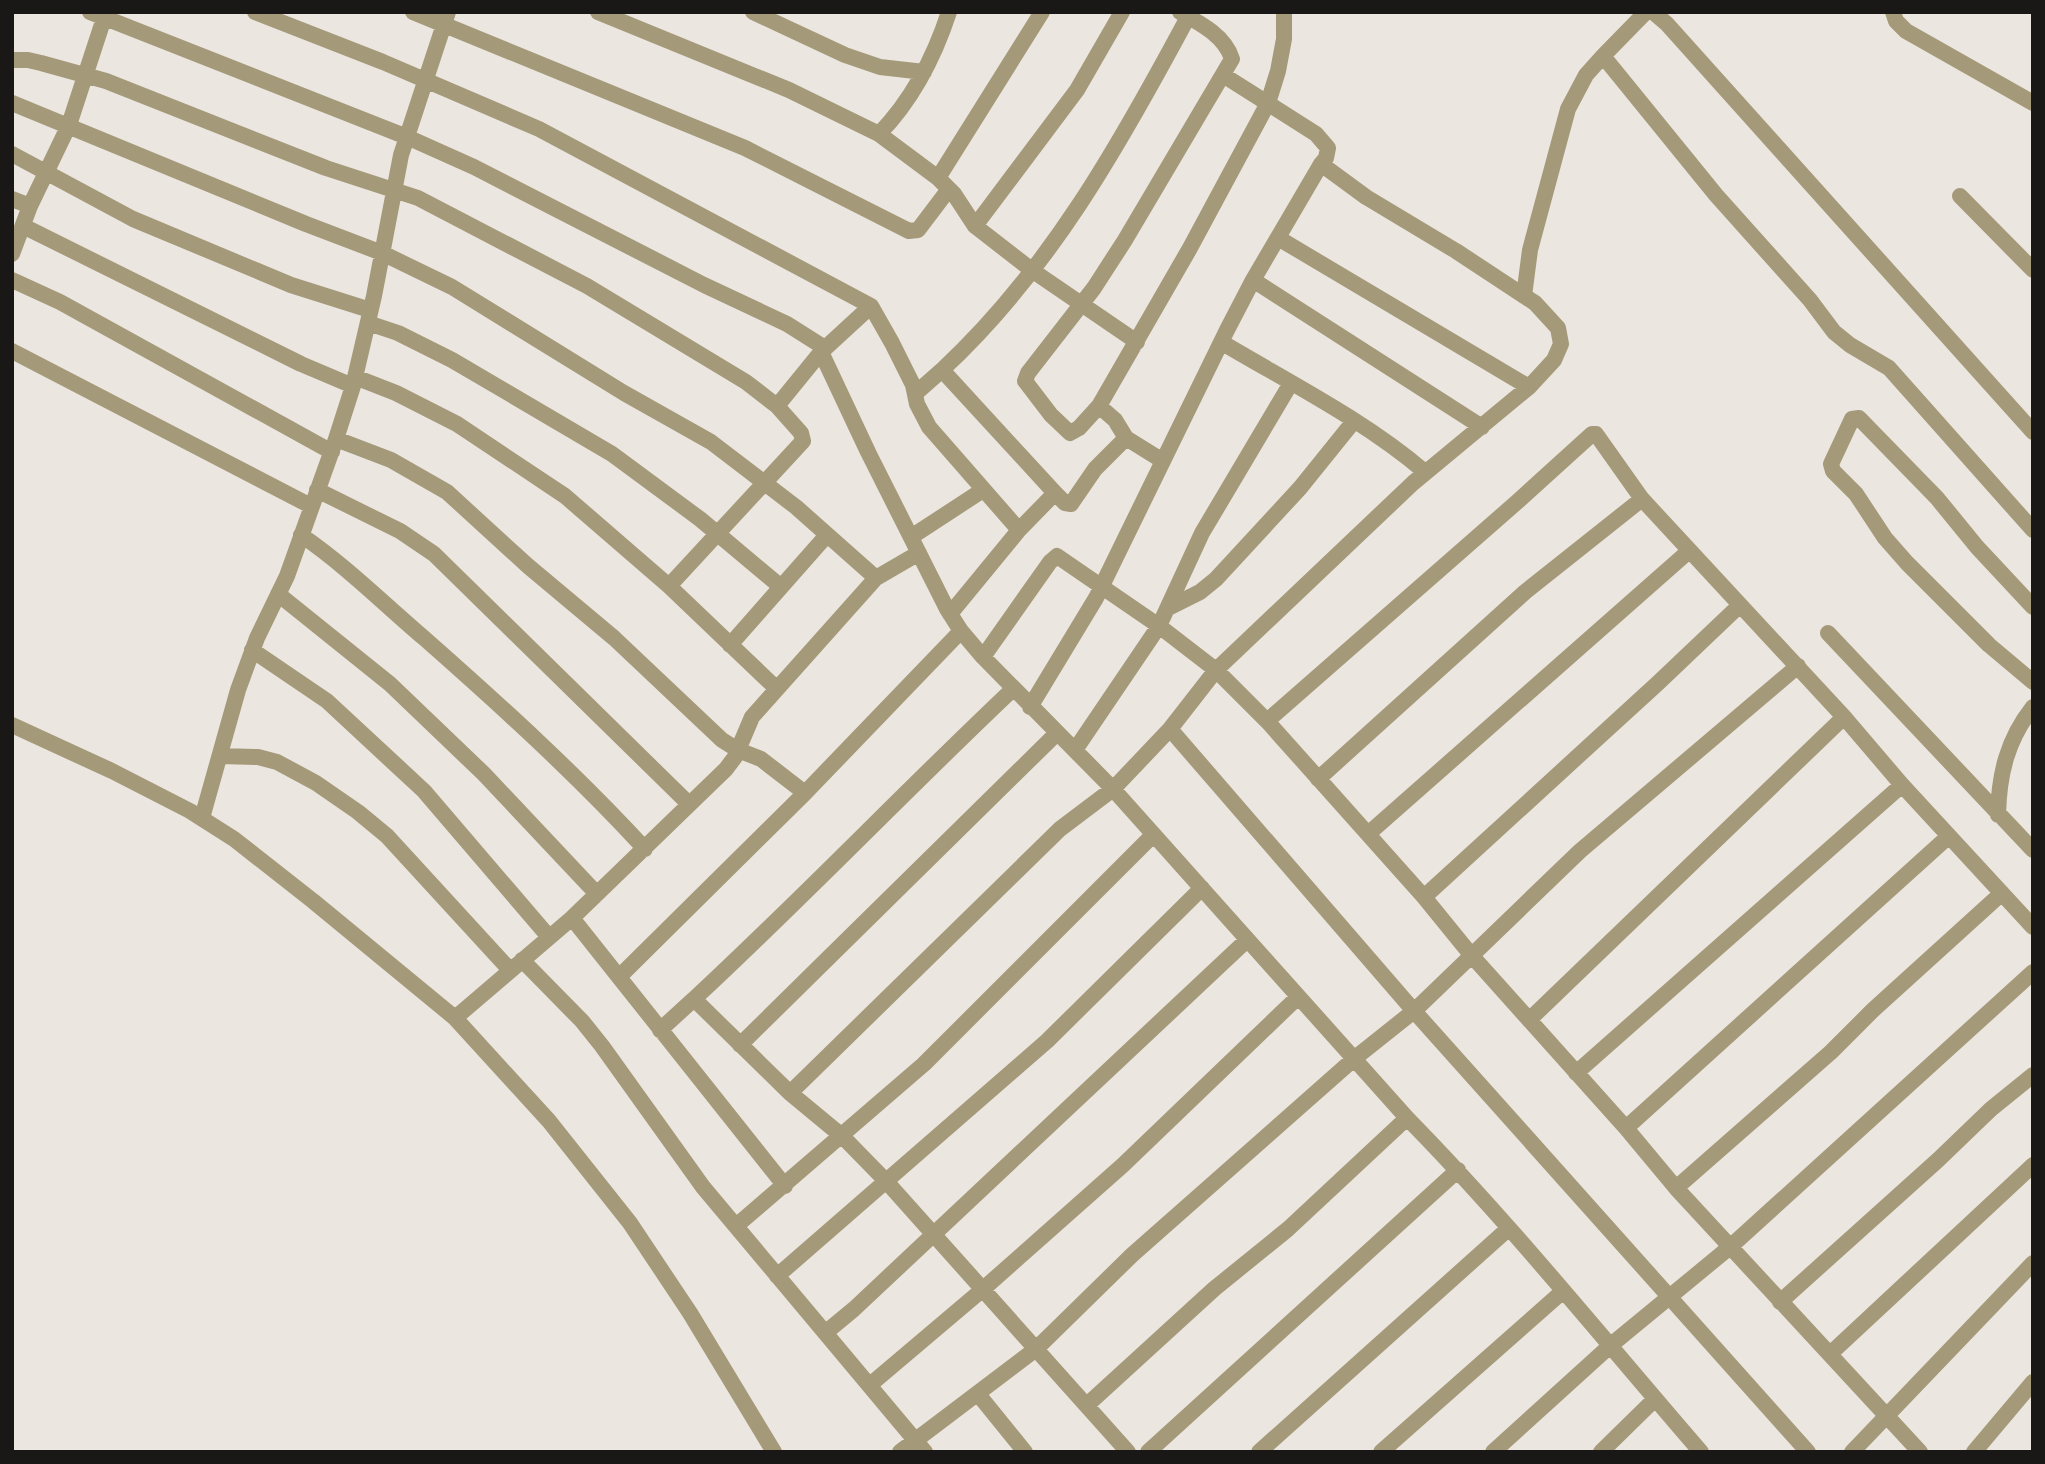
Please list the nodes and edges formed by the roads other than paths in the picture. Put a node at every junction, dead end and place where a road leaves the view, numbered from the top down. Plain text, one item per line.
1 (255, 12) edge
2 (413, 12) edge
3 (598, 12) edge
4 (752, 12) edge
5 (948, 12) edge
6 (1042, 12) edge
7 (1122, 12) edge
8 (1284, 12) edge
9 (1646, 12) edge
10 (1653, 12) edge
11 (1893, 12) edge
12 (100, 14) edge
13 (1184, 14) edge
14 (446, 18) edge
15 (1672, 18) edge
16 (1603, 56) junction
17 (12, 60) edge
18 (924, 72) junction
19 (86, 75) junction
20 (1223, 75) junction
21 (426, 80) junction
22 (12, 103) edge
23 (1268, 103) junction
24 (2033, 103) edge
25 (69, 125) junction
26 (880, 134) junction
27 (407, 137) junction
28 (12, 154) edge
29 (1321, 164) junction
30 (46, 172) junction
31 (943, 183) junction
32 (394, 190) junction
33 (1960, 196) dead end
34 (12, 199) edge
35 (30, 206) junction
36 (23, 226) junction
37 (975, 226) junction
38 (1278, 238) junction
39 (13, 252) edge
40 (382, 253) junction
41 (2033, 270) edge
42 (1033, 271) junction
43 (12, 280) edge
44 (1253, 280) junction
45 (1524, 296) junction
46 (1082, 305) junction
47 (871, 306) junction
48 (369, 317) junction
49 (1137, 342) junction
50 (1221, 342) junction
51 (823, 350) junction
52 (12, 351) edge
53 (942, 370) junction
54 (354, 382) junction
55 (1291, 383) junction
56 (1529, 387) junction
57 (916, 393) junction
58 (777, 406) junction
59 (1099, 406) junction
60 (1354, 421) junction
61 (1482, 427) junction
62 (2033, 432) edge
63 (1126, 438) junction
64 (334, 445) junction
65 (1163, 461) junction
66 (1425, 472) junction
67 (765, 483) junction
68 (317, 490) junction
69 (983, 490) junction
70 (1055, 493) junction
71 (1643, 499) junction
72 (311, 506) junction
73 (1019, 530) junction
74 (2033, 530) edge
75 (718, 533) junction
76 (300, 535) junction
77 (827, 535) junction
78 (911, 537) junction
79 (1689, 551) junction
80 (919, 553) junction
81 (876, 578) junction
82 (669, 586) junction
83 (781, 587) junction
84 (1101, 587) junction
85 (278, 594) junction
86 (1739, 606) junction
87 (2033, 607) edge
88 (1168, 608) junction
89 (950, 614) junction
90 (1159, 626) junction
91 (961, 631) junction
92 (1828, 633) dead end
93 (730, 645) junction
94 (253, 650) junction
95 (983, 657) junction
96 (1798, 666) junction
97 (1216, 670) junction
98 (2033, 682) edge
99 (777, 689) junction
100 (1013, 689) junction
101 (1030, 707) junction
102 (2033, 707) edge
103 (1844, 718) junction
104 (1267, 721) junction
105 (12, 725) edge
106 (1170, 729) junction
107 (1057, 733) junction
108 (738, 750) junction
109 (1075, 750) junction
110 (220, 756) junction
111 (1318, 779) junction
112 (1902, 785) junction
113 (1113, 789) junction
114 (805, 793) junction
115 (689, 804) junction
116 (1998, 815) junction
117 (202, 818) junction
118 (1368, 834) junction
119 (1153, 835) junction
120 (1949, 836) junction
121 (645, 849) junction
122 (2033, 850) edge
123 (1202, 888) junction
124 (2002, 893) junction
125 (597, 894) junction
126 (1424, 897) junction
127 (572, 918) junction
128 (2033, 927) edge
129 (549, 937) junction
130 (1247, 940) junction
131 (1472, 956) junction
132 (516, 965) junction
133 (2033, 972) edge
134 (619, 977) junction
135 (1298, 997) junction
136 (694, 999) junction
137 (1414, 1011) junction
138 (455, 1018) junction
139 (1528, 1020) junction
140 (660, 1030) junction
141 (740, 1045) junction
142 (1355, 1058) junction
143 (1576, 1073) junction
144 (2033, 1075) edge
145 (790, 1093) junction
146 (1407, 1118) junction
147 (1626, 1128) junction
148 (842, 1136) junction
149 (2033, 1165) edge
150 (1458, 1170) junction
151 (885, 1180) junction
152 (785, 1186) junction
153 (1676, 1188) junction
154 (736, 1226) junction
155 (1508, 1229) junction
156 (932, 1234) junction
157 (1730, 1247) junction
158 (2033, 1263) edge
159 (777, 1276) junction
160 (982, 1290) junction
161 (1562, 1292) junction
162 (1671, 1297) junction
163 (1780, 1302) junction
164 (825, 1333) junction
165 (1611, 1345) junction
166 (1036, 1349) junction
167 (1830, 1354) junction
168 (2033, 1382) edge
169 (871, 1384) junction
170 (978, 1394) junction
171 (1655, 1399) junction
172 (1087, 1405) junction
173 (1885, 1415) junction
174 (921, 1446) edge
175 (774, 1452) edge
176 (900, 1452) edge
177 (1025, 1452) edge
178 (1128, 1452) edge
179 (1148, 1452) edge
180 (1259, 1452) edge
181 (1381, 1452) edge
182 (1493, 1452) edge
183 (1601, 1452) edge
184 (1701, 1452) edge
185 (1808, 1452) edge
186 (1852, 1452) edge
187 (1920, 1452) edge
188 (1974, 1452) edge

1 - 21 street
2 - 14 street
3 - 26 street
4 - 18 street
5 - 18 street
6 - 31 street
7 - 37 street
8 - 23 street
9 - 16 street
10 - 15 street
11 - 24 street
12 - 19 street
12 - 27 street
13 - 20 street
13 - 42 street
14 - 21 street
14 - 31 street
15 - 62 street
16 - 45 street
16 - 74 street
17 - 19 street
18 - 26 street
19 - 25 street
19 - 32 street
20 - 23 street
20 - 46 street
21 - 27 street
21 - 47 street
22 - 25 street
23 - 29 street
23 - 49 street
25 - 30 street
25 - 40 street
26 - 31 street
27 - 32 street
27 - 51 street
28 - 30 street
29 - 38 street
29 - 45 street
30 - 35 street
30 - 48 street
31 - 37 street
32 - 40 street
32 - 58 street
33 - 41 street
34 - 35 street
35 - 36 street
36 - 39 street
36 - 54 street
37 - 42 street
38 - 44 street
38 - 56 street
40 - 48 street
40 - 67 street
42 - 46 street
42 - 53 street
43 - 64 street
44 - 50 street
44 - 61 street
45 - 56 street
46 - 49 street
46 - 59 street
47 - 51 street
47 - 57 street
48 - 54 street
48 - 75 street
49 - 59 street
50 - 55 street
50 - 65 street
51 - 58 street
51 - 78 street
52 - 72 street
53 - 57 street
53 - 70 street
54 - 64 street
54 - 82 street
55 - 60 street
55 - 88 street
56 - 61 street
57 - 69 street
58 - 67 street
59 - 63 street
60 - 66 street
60 - 88 street
61 - 66 street
63 - 65 street
63 - 70 street
64 - 68 street
64 - 108 street
65 - 84 street
66 - 97 street
67 - 75 street
67 - 77 street
68 - 72 street
68 - 115 street
69 - 73 street
69 - 78 street
70 - 73 street
71 - 79 street
71 - 104 street
71 - 111 street
72 - 76 street
73 - 89 street
75 - 82 street
75 - 83 street
76 - 85 street
76 - 121 street
77 - 81 street
77 - 83 street
78 - 80 street
79 - 86 street
79 - 118 street
80 - 81 street
80 - 89 street
81 - 99 street
82 - 93 street
83 - 93 street
84 - 90 street
84 - 95 street
84 - 101 street
85 - 94 street
85 - 125 street
86 - 96 street
86 - 126 street
87 - 98 street
88 - 90 street
89 - 91 street
90 - 97 street
90 - 109 street
91 - 95 street
91 - 114 street
92 - 116 street
93 - 99 street
94 - 110 street
94 - 129 street
95 - 100 street
96 - 103 street
96 - 131 street
97 - 104 street
97 - 106 street
99 - 108 street
100 - 101 street
100 - 136 street
101 - 107 street
102 - 116 street
103 - 112 street
103 - 139 street
104 - 111 street
105 - 117 street
106 - 113 street
106 - 137 street
107 - 109 street
107 - 141 street
108 - 114 street
108 - 115 street
109 - 113 street
110 - 117 street
110 - 132 street
111 - 118 street
112 - 120 street
112 - 143 street
113 - 119 street
113 - 145 street
114 - 134 street
115 - 121 street
116 - 122 street
117 - 138 street
118 - 126 street
119 - 123 street
119 - 148 street
120 - 124 street
120 - 147 street
121 - 125 street
123 - 130 street
123 - 151 street
124 - 128 street
124 - 153 street
125 - 127 street
126 - 131 street
127 - 129 street
127 - 134 street
129 - 132 street
130 - 135 street
130 - 156 street
131 - 137 street
131 - 139 street
132 - 138 street
132 - 154 street
133 - 157 street
134 - 140 street
135 - 142 street
135 - 160 street
136 - 140 street
136 - 141 street
137 - 142 street
137 - 162 street
138 - 175 street
139 - 143 street
140 - 152 street
141 - 145 street
142 - 146 street
142 - 166 street
143 - 147 street
144 - 163 street
145 - 148 street
146 - 150 street
146 - 172 street
147 - 153 street
148 - 151 street
148 - 152 street
149 - 167 street
150 - 155 street
150 - 179 street
151 - 156 street
151 - 159 street
152 - 154 street
153 - 157 street
154 - 159 street
155 - 161 street
155 - 180 street
156 - 160 street
156 - 164 street
157 - 162 street
157 - 163 street
158 - 173 street
159 - 164 street
160 - 166 street
160 - 169 street
161 - 165 street
161 - 181 street
162 - 165 street
162 - 185 street
163 - 167 street
164 - 169 street
165 - 171 street
165 - 182 street
166 - 170 street
166 - 172 street
167 - 173 street
168 - 188 street
169 - 174 street
170 - 174 street
170 - 177 street
171 - 183 street
171 - 184 street
172 - 178 street
173 - 186 street
173 - 187 street
174 - 176 street

